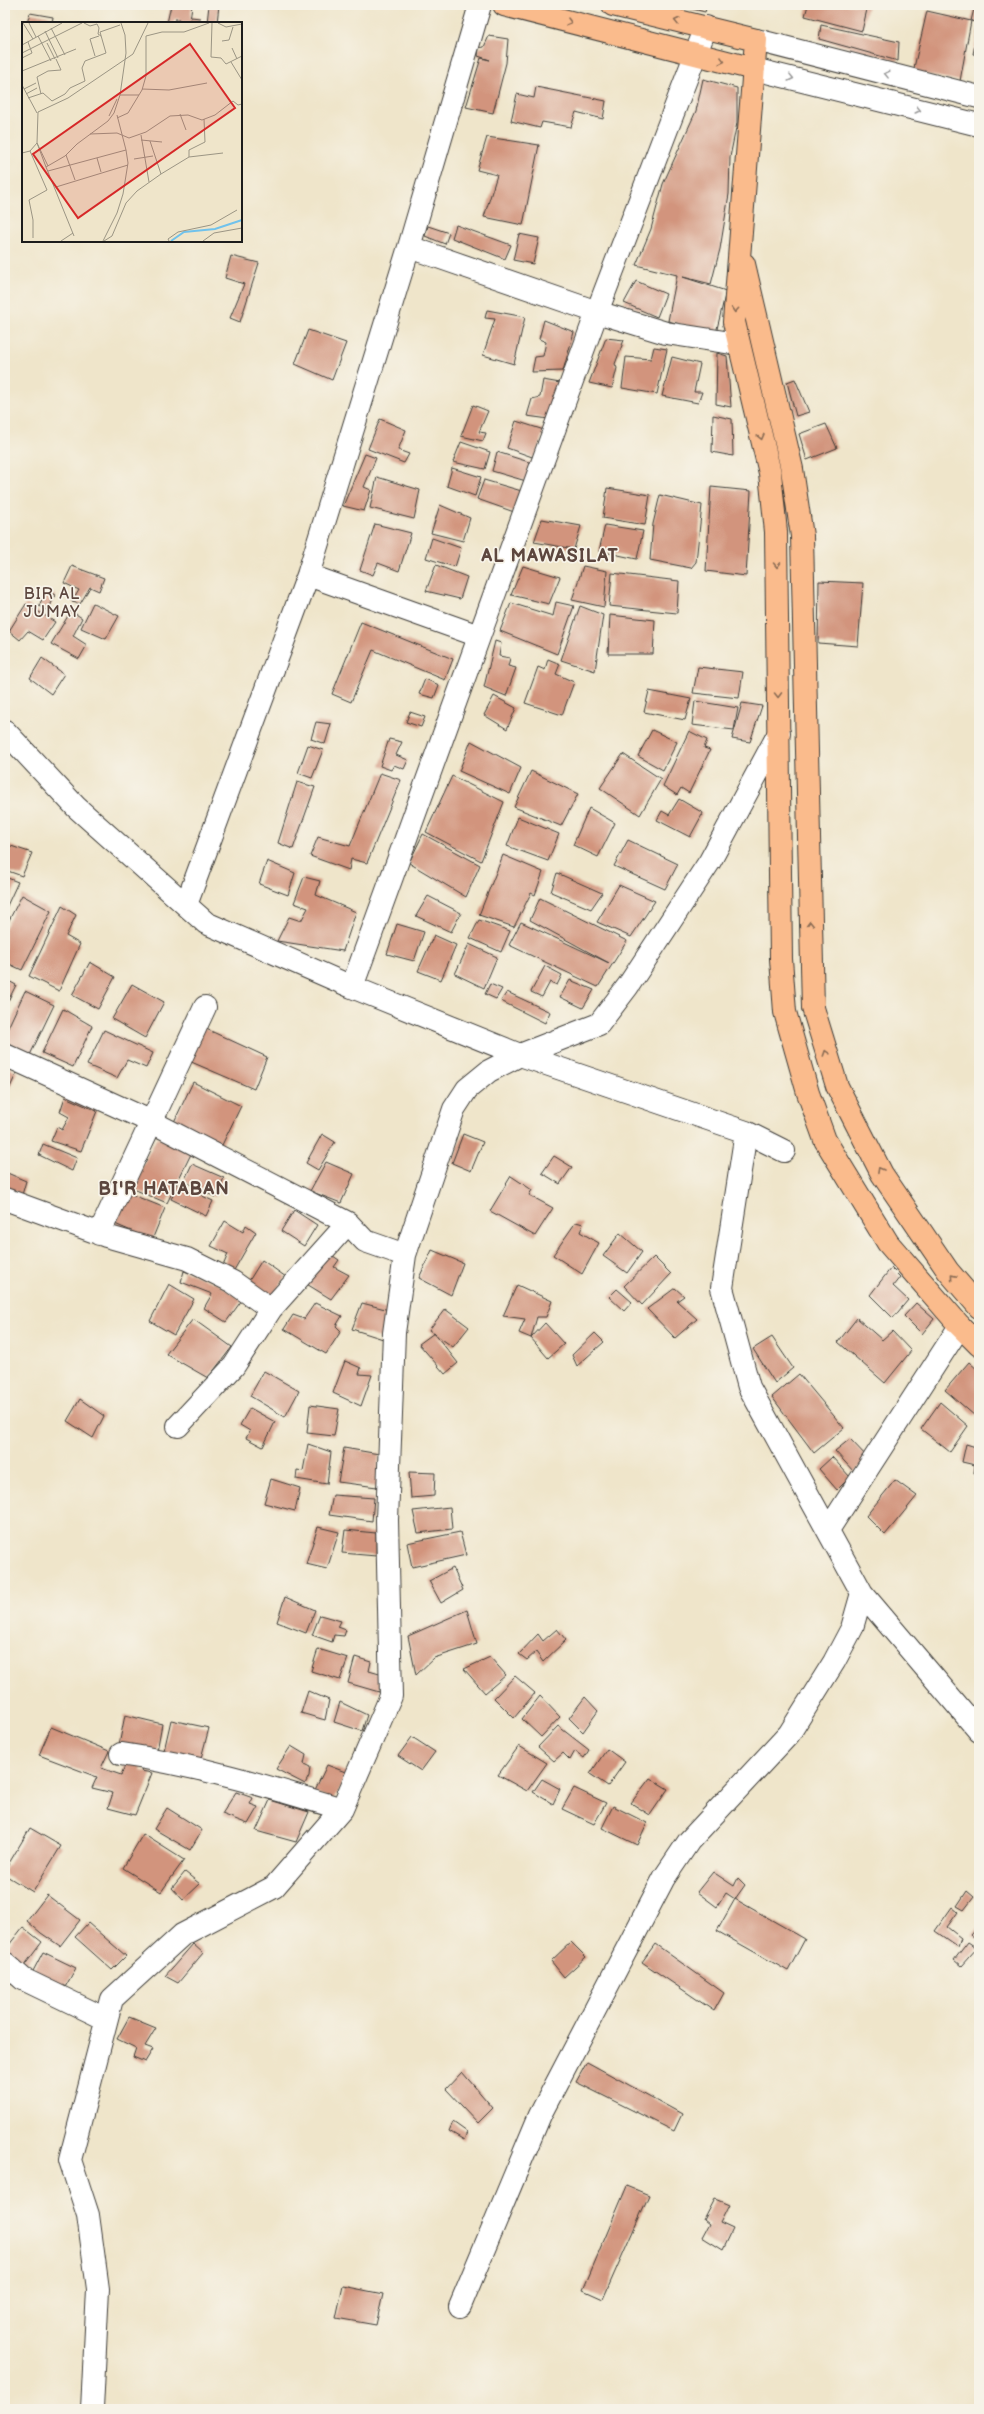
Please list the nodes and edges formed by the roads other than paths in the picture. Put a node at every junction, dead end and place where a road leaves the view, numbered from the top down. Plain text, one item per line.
1 (480, 5) edge
2 (504, 5) edge
3 (613, 5) edge
4 (706, 28) junction
5 (756, 40) junction
6 (696, 55) junction
7 (754, 69) junction
8 (979, 97) edge
9 (979, 125) edge
10 (739, 243) junction
11 (409, 247) junction
12 (597, 312) junction
13 (738, 344) junction
14 (308, 575) junction
15 (479, 636) junction
16 (5, 731) edge
17 (778, 733) junction
18 (186, 905) junction
19 (352, 987) junction
20 (205, 1007) dead end
21 (5, 1055) edge
22 (520, 1055) junction
23 (152, 1122) junction
24 (746, 1132) junction
25 (784, 1151) dead end
26 (5, 1199) edge
27 (348, 1223) junction
28 (99, 1234) junction
29 (405, 1255) junction
30 (979, 1307) edge
31 (271, 1309) junction
32 (960, 1326) junction
33 (979, 1345) edge
34 (178, 1426) dead end
35 (828, 1530) junction
36 (862, 1593) junction
37 (979, 1731) edge
38 (121, 1754) dead end
39 (342, 1809) junction
40 (5, 1963) edge
41 (106, 2019) junction
42 (460, 2306) dead end
43 (92, 2409) edge

1 - 11 street
2 -> 6 main road
4 -> 3 main road
4 - 5 main road
4 - 6 street
5 - 7 main road
8 -> 5 street
6 -> 7 main road
6 - 12 street
7 -> 9 street
7 - 10 main road
10 -> 13 main road
30 -> 10 main road
11 - 12 street
11 - 14 street
12 - 13 street
12 - 15 street
13 -> 17 main road
14 - 15 street
14 - 18 street
15 - 19 street
16 - 18 street
17 - 22 street
17 - 32 main road
18 - 19 street
19 - 22 street
20 - 23 street
21 - 23 street
22 - 24 street
22 - 29 street
23 - 27 street
23 - 28 street
24 - 25 street
24 - 35 street
26 - 28 street
27 - 29 street
27 - 31 street
28 - 31 street
29 - 39 street
31 - 34 street
32 - 33 main road
32 - 35 street
35 - 36 street
36 - 37 street
36 - 42 street
38 - 39 street
39 - 41 street
40 - 41 street
41 - 43 street

